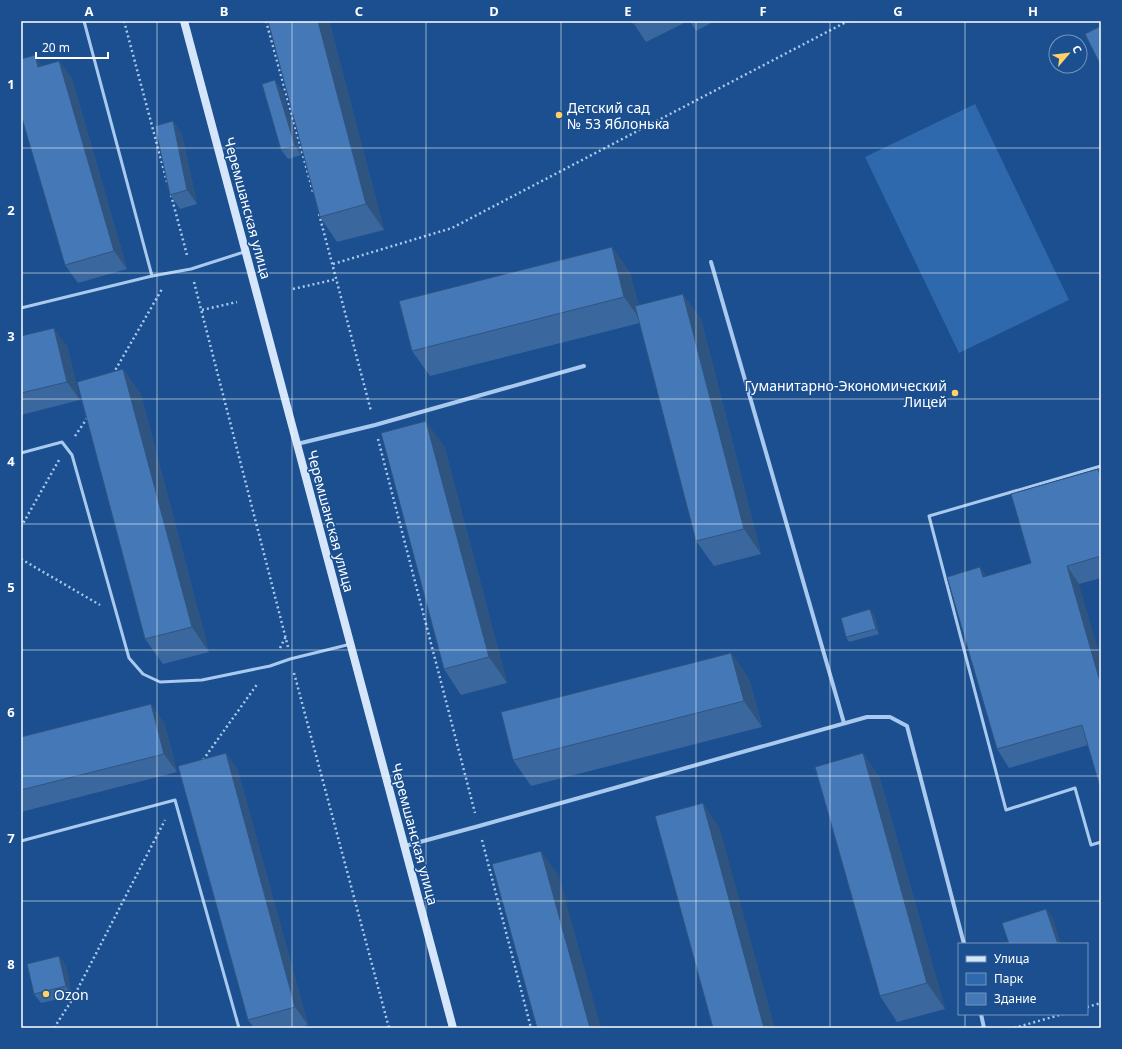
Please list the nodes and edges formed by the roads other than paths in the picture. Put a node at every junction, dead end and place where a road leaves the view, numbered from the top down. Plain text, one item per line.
1 (84, 21) edge
2 (184, 21) edge
3 (246, 251) junction
4 (712, 262) dead end
5 (152, 276) junction
6 (21, 308) edge
7 (584, 366) dead end
8 (297, 444) junction
9 (21, 453) edge
10 (1101, 466) edge
11 (351, 644) junction
12 (844, 723) junction
13 (21, 841) edge
14 (1101, 842) edge
15 (405, 846) junction
16 (964, 943) edge
17 (981, 1015) edge
18 (239, 1028) edge
19 (454, 1028) edge
20 (984, 1028) edge

1 - 5 lane
2 - 3 street, Черемшанская улица
3 - 5 lane
3 - 8 street, Черемшанская улица
4 - 12 street
5 - 6 lane
7 - 8 street
8 - 11 street, Черемшанская улица
9 - 11 lane
10 - 14 lane
11 - 15 street, Черемшанская улица
12 - 15 street
12 - 16 street
13 - 18 lane
15 - 19 street, Черемшанская улица
17 - 20 street

